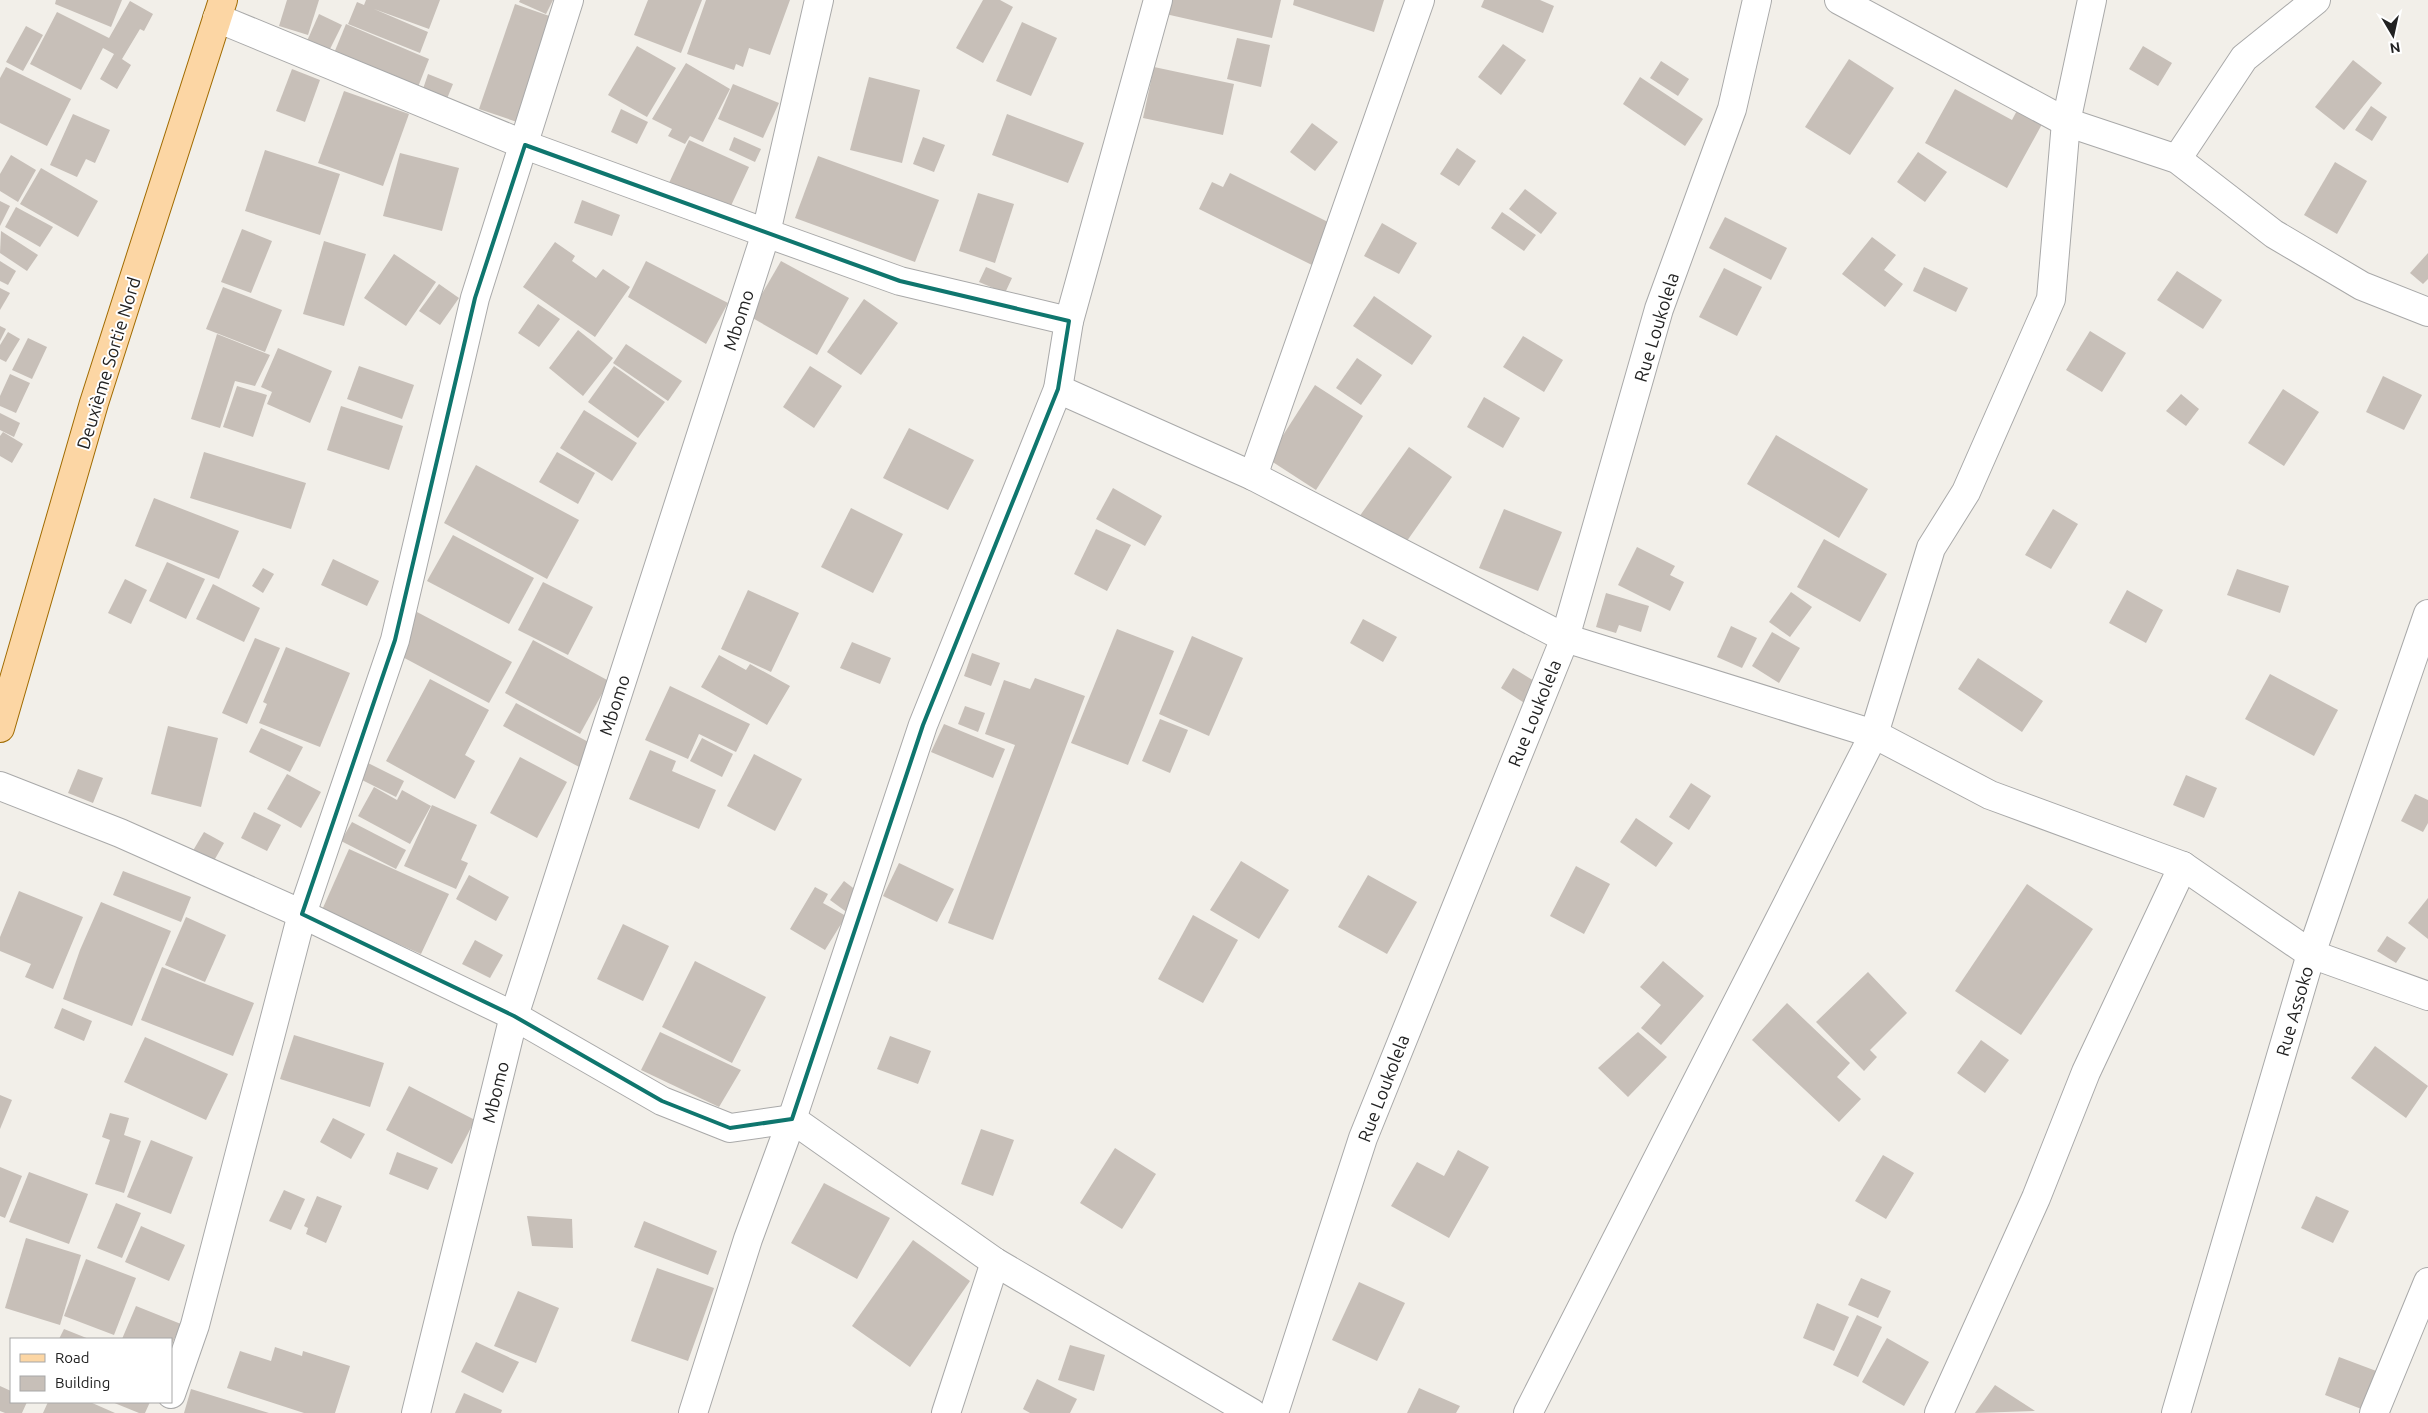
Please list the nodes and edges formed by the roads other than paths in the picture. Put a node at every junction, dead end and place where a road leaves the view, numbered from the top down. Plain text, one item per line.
1 (569, 0) edge
2 (819, 0) edge
3 (1158, 0) edge
4 (1420, 0) edge
5 (1757, 0) edge
6 (1839, 0) edge
7 (2092, 0) edge
8 (2316, 0) edge
9 (220, 9) edge
10 (2066, 122) junction
11 (525, 145) junction
12 (2176, 159) junction
13 (766, 233) junction
14 (2428, 312) edge
15 (1069, 321) junction
16 (1058, 389) junction
17 (1253, 476) junction
18 (2428, 614) edge
19 (1564, 638) junction
20 (0, 728) edge
21 (1874, 734) junction
22 (0, 786) edge
23 (2183, 866) junction
24 (302, 914) junction
25 (2311, 954) junction
26 (2428, 996) edge
27 (514, 1016) junction
28 (792, 1119) junction
29 (995, 1262) junction
30 (2428, 1282) edge
31 (172, 1391) edge
32 (416, 1413) edge
33 (692, 1413) edge
34 (946, 1413) edge
35 (1252, 1413) edge
36 (1274, 1413) edge
37 (1528, 1413) edge
38 (1939, 1413) edge
39 (2176, 1413) edge
40 (2374, 1413) edge

1 - 11 street
2 - 13 street, Mbomo
3 - 15 street
4 - 17 street
5 - 19 street, Rue Loukolela
6 - 10 street
7 - 10 street
8 - 12 street
9 - 11 street
9 - 20 main road, Deuxième Sortie Nord
10 - 12 street
10 - 21 street
11 - 13 street
11 - 24 street
12 - 14 street
13 - 15 street
13 - 27 street, Mbomo
15 - 16 street
16 - 17 street
16 - 28 street
17 - 19 street
18 - 25 street, Rue Assoko
19 - 21 street
19 - 36 street, Rue Loukolela
21 - 23 street
21 - 37 street
22 - 24 street
23 - 25 street
23 - 38 street
24 - 27 street
24 - 31 street
25 - 26 street
25 - 39 street, Rue Assoko
27 - 28 street
27 - 32 street, Mbomo
28 - 29 street
28 - 33 street
29 - 34 street
29 - 35 street
30 - 40 street

